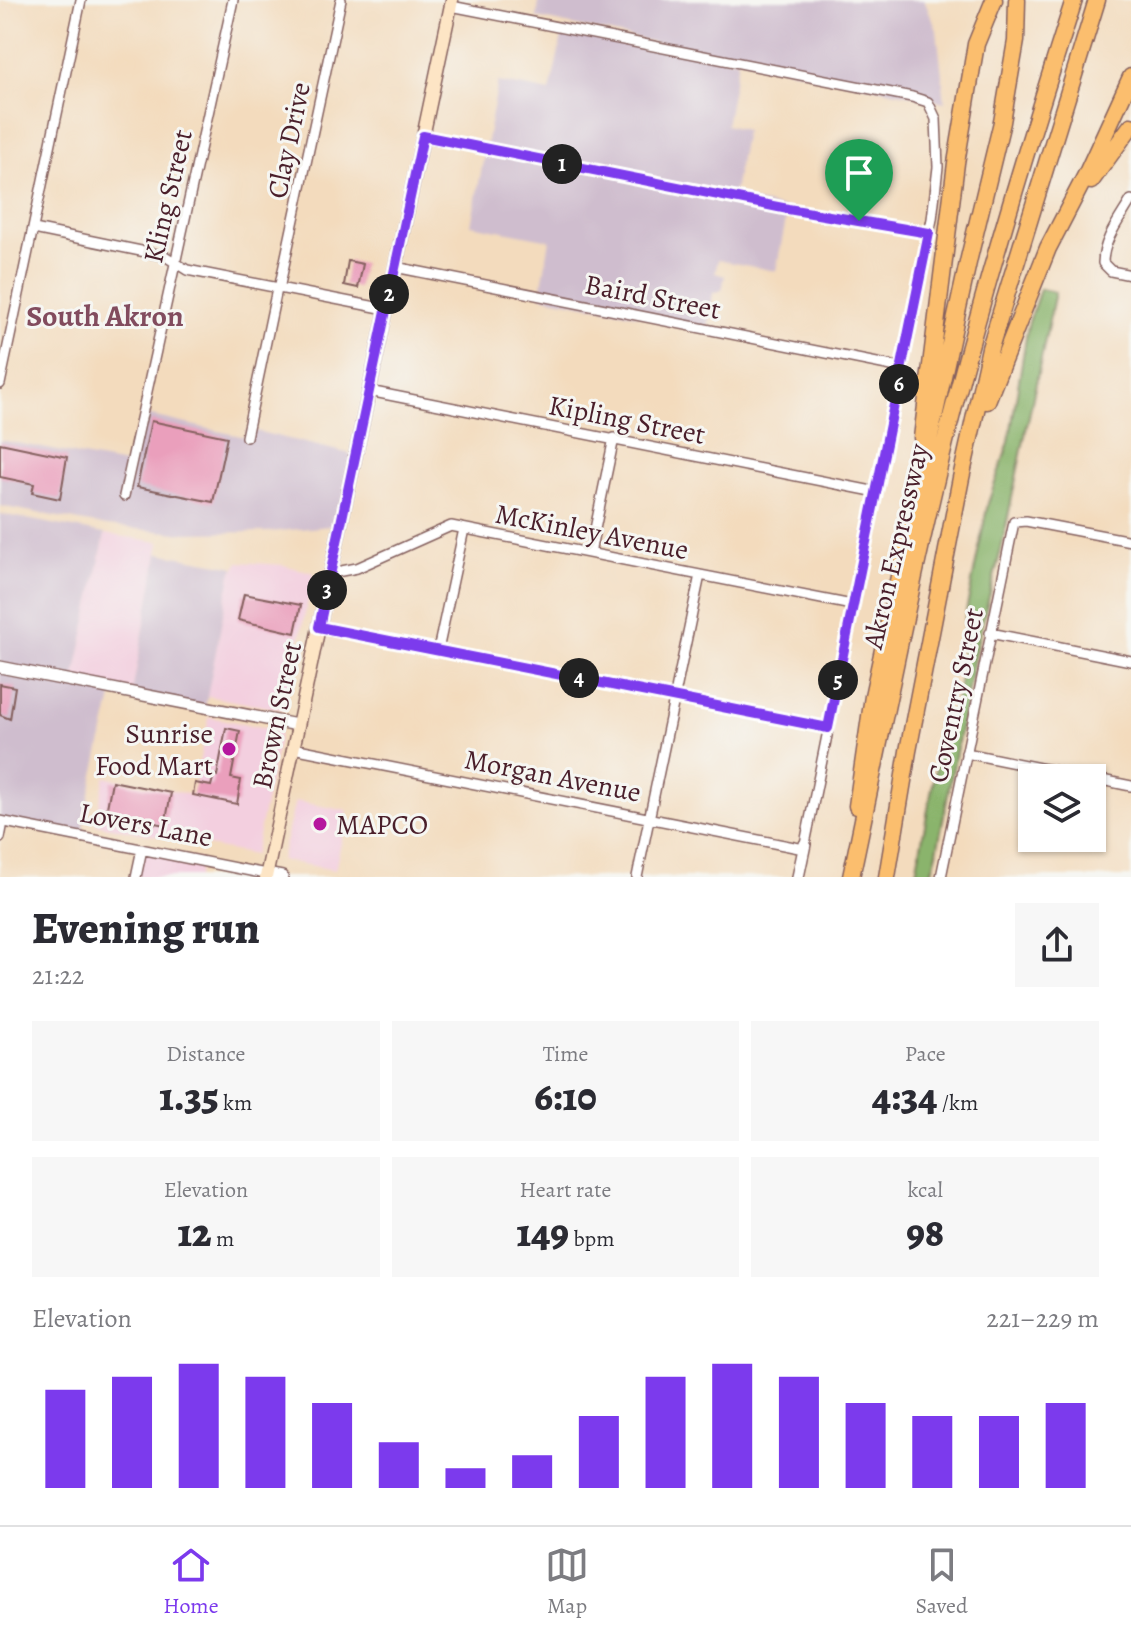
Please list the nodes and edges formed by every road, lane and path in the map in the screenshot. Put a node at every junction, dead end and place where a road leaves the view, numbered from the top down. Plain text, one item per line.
1 (81, 0) edge
2 (233, 0) edge
3 (341, 0) edge
4 (994, 0) edge
5 (1017, 0) edge
6 (1074, 0) edge
7 (1097, 0) edge
8 (451, 3) edge
9 (1131, 77) edge
10 (1131, 126) edge
11 (423, 136) junction
12 (1131, 200) edge
13 (34, 229) junction
14 (929, 233) junction
15 (175, 262) junction
16 (395, 267) junction
17 (1131, 275) edge
18 (278, 289) junction
19 (1029, 291) junction
20 (386, 309) junction
21 (902, 368) junction
22 (0, 384) edge
23 (369, 391) junction
24 (246, 437) dead end
25 (614, 438) junction
26 (961, 478) junction
27 (921, 480) junction
28 (877, 492) junction
29 (124, 496) dead end
30 (464, 529) junction
31 (1131, 541) edge
32 (590, 553) junction
33 (331, 573) junction
34 (700, 575) junction
35 (852, 605) junction
36 (319, 627) junction
37 (990, 633) junction
38 (438, 650) junction
39 (1131, 661) edge
40 (0, 667) edge
41 (674, 697) junction
42 (297, 725) junction
43 (828, 728) junction
44 (293, 748) junction
45 (966, 753) junction
46 (1021, 764) edge
47 (1106, 781) edge
48 (1131, 786) edge
49 (649, 819) junction
50 (2, 821) edge
51 (0, 838) edge
52 (804, 847) junction
53 (142, 849) junction
54 (266, 876) edge
55 (136, 877) edge
56 (282, 877) edge
57 (637, 877) edge
58 (798, 877) edge
59 (850, 877) edge
60 (887, 877) edge
61 (941, 877) edge

1 - 13 street
2 - 15 street, Kling Street
3 - 18 street, Clay Drive
4 - 27 highway
5 - 27 highway
6 - 59 highway, Akron Expressway
7 - 26 highway, Akron Expressway
8 - 11 main road, Brown Street
8 - 14 street
9 - 19 highway
10 - 19 highway
11 - 14 street
11 - 16 main road, Brown Street
12 - 17 street
13 - 15 street
13 - 22 street
14 - 21 street
15 - 18 street
15 - 29 street, Kling Street
16 - 20 main road, Brown Street
16 - 21 street, Baird Street
18 - 20 street
18 - 24 street, Clay Drive
19 - 26 highway
20 - 23 main road, Brown Street
21 - 28 street
23 - 25 street, Kipling Street
23 - 33 main road, Brown Street
25 - 28 street, Kipling Street
25 - 32 street
26 - 60 highway, Akron Expressway
27 - 59 highway
28 - 35 street
30 - 32 street, McKinley Avenue
30 - 33 street, McKinley Avenue
30 - 38 street
31 - 37 street, Coventry Street
32 - 34 street, McKinley Avenue
33 - 36 main road, Brown Street
34 - 35 street, McKinley Avenue
34 - 41 street
35 - 43 street
36 - 38 street
36 - 42 main road, Brown Street
37 - 39 street
37 - 45 street, Coventry Street
38 - 41 street
40 - 42 street
41 - 43 street
41 - 49 street
42 - 44 main road, Brown Street
43 - 52 street
44 - 49 street, Morgan Avenue
44 - 54 main road, Brown Street
45 - 46 street
45 - 61 street, Coventry Street
47 - 48 street
49 - 52 street, Morgan Avenue
49 - 57 street
50 - 51 street
50 - 53 street, Lovers Lane
52 - 58 street
53 - 54 street, Lovers Lane
53 - 55 street
54 - 56 street, Lovers Lane

